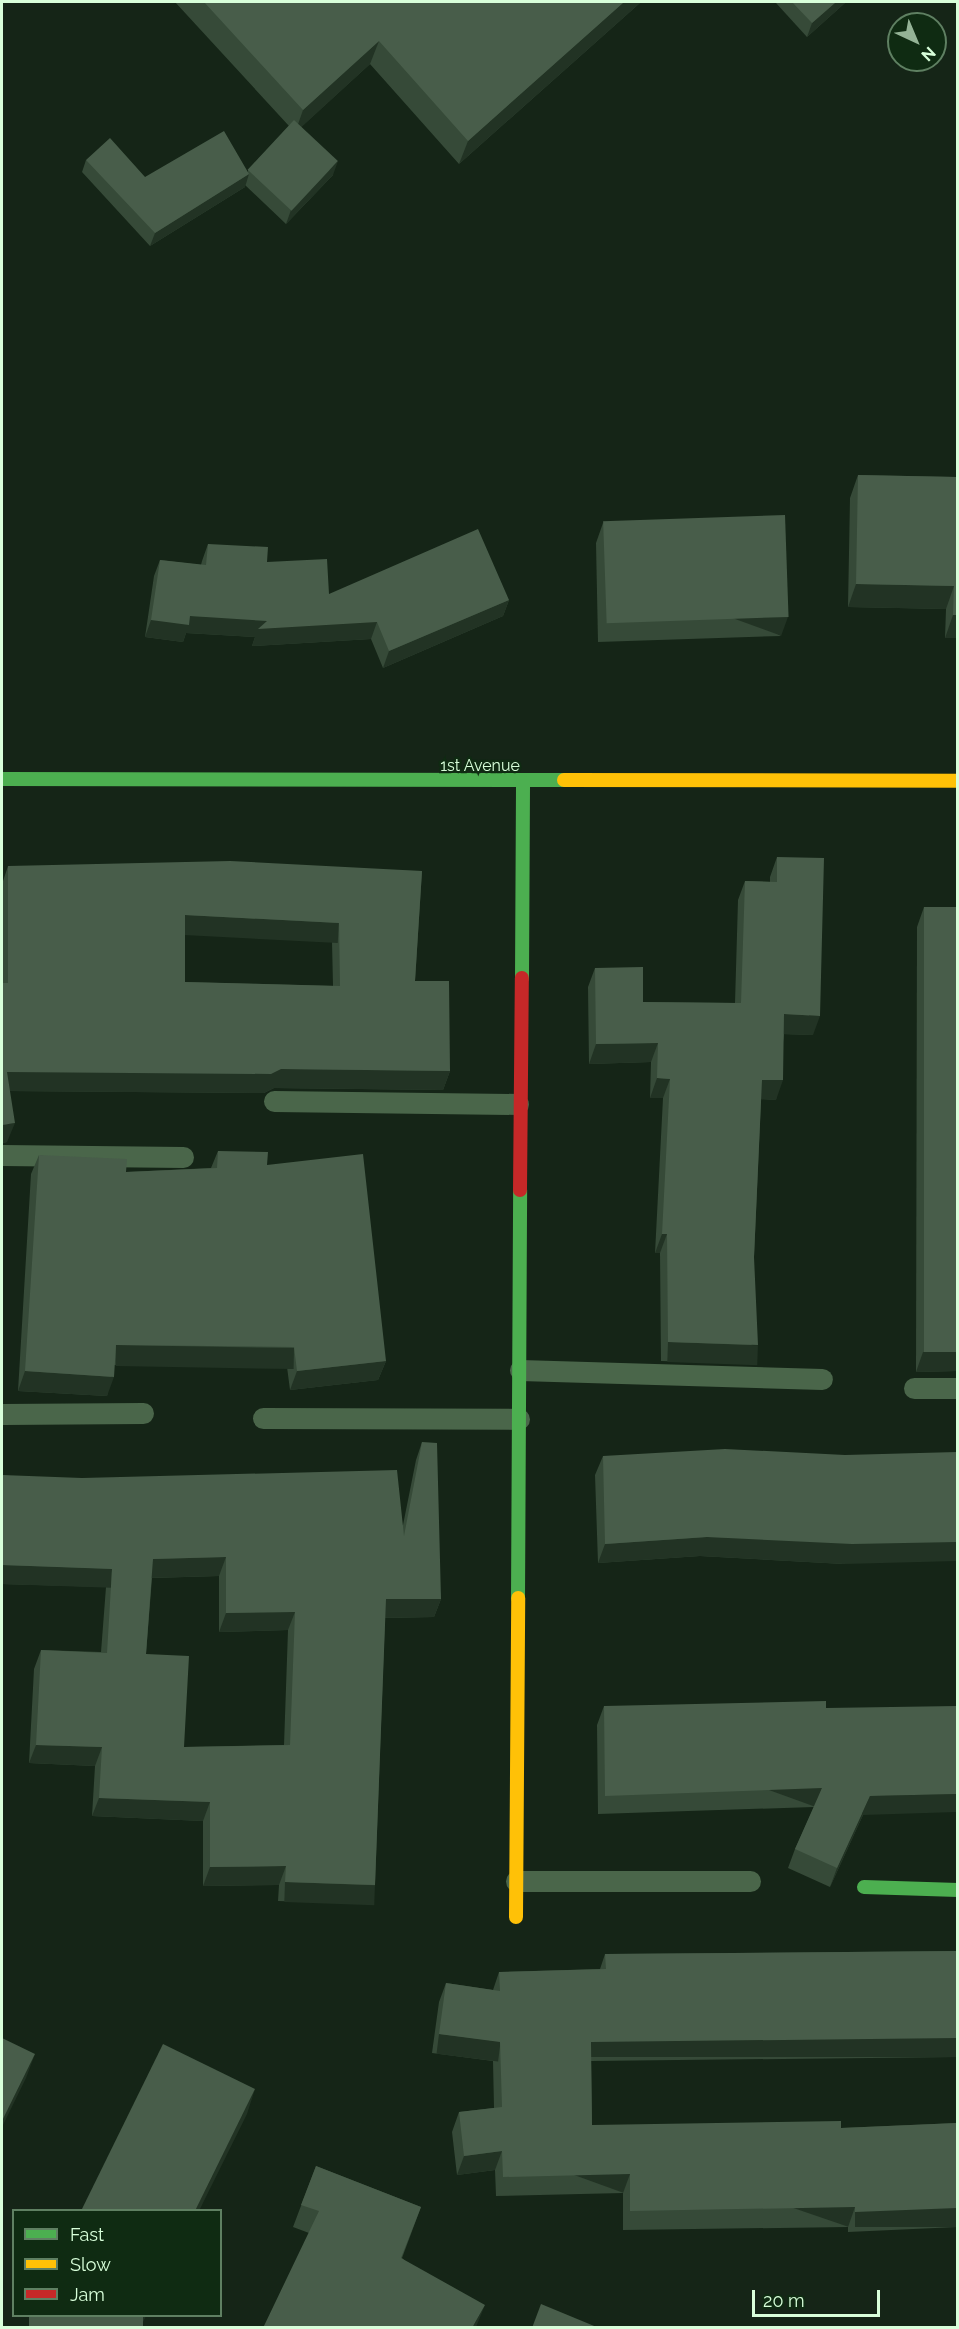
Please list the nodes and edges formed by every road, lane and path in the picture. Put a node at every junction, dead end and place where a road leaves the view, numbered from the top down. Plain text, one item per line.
1 (2, 779) edge
2 (957, 781) edge
3 (523, 783) junction
4 (274, 1101) edge
5 (518, 1104) junction
6 (2, 1155) edge
7 (183, 1157) dead end
8 (520, 1370) junction
9 (822, 1379) dead end
10 (914, 1388) dead end
11 (957, 1388) edge
12 (143, 1413) dead end
13 (2, 1414) edge
14 (263, 1418) dead end
15 (519, 1419) junction
16 (516, 1881) junction
17 (750, 1881) dead end
18 (864, 1887) dead end
19 (957, 1890) edge
20 (516, 1917) dead end

1 - 3 street, 1st Avenue
2 - 3 street, 1st Avenue
3 - 5 street
4 - 5 lane
5 - 8 street
6 - 7 lane
8 - 9 lane
8 - 15 street
10 - 11 lane
12 - 13 lane
14 - 15 lane
15 - 16 street
16 - 17 lane
16 - 20 street
18 - 19 street

